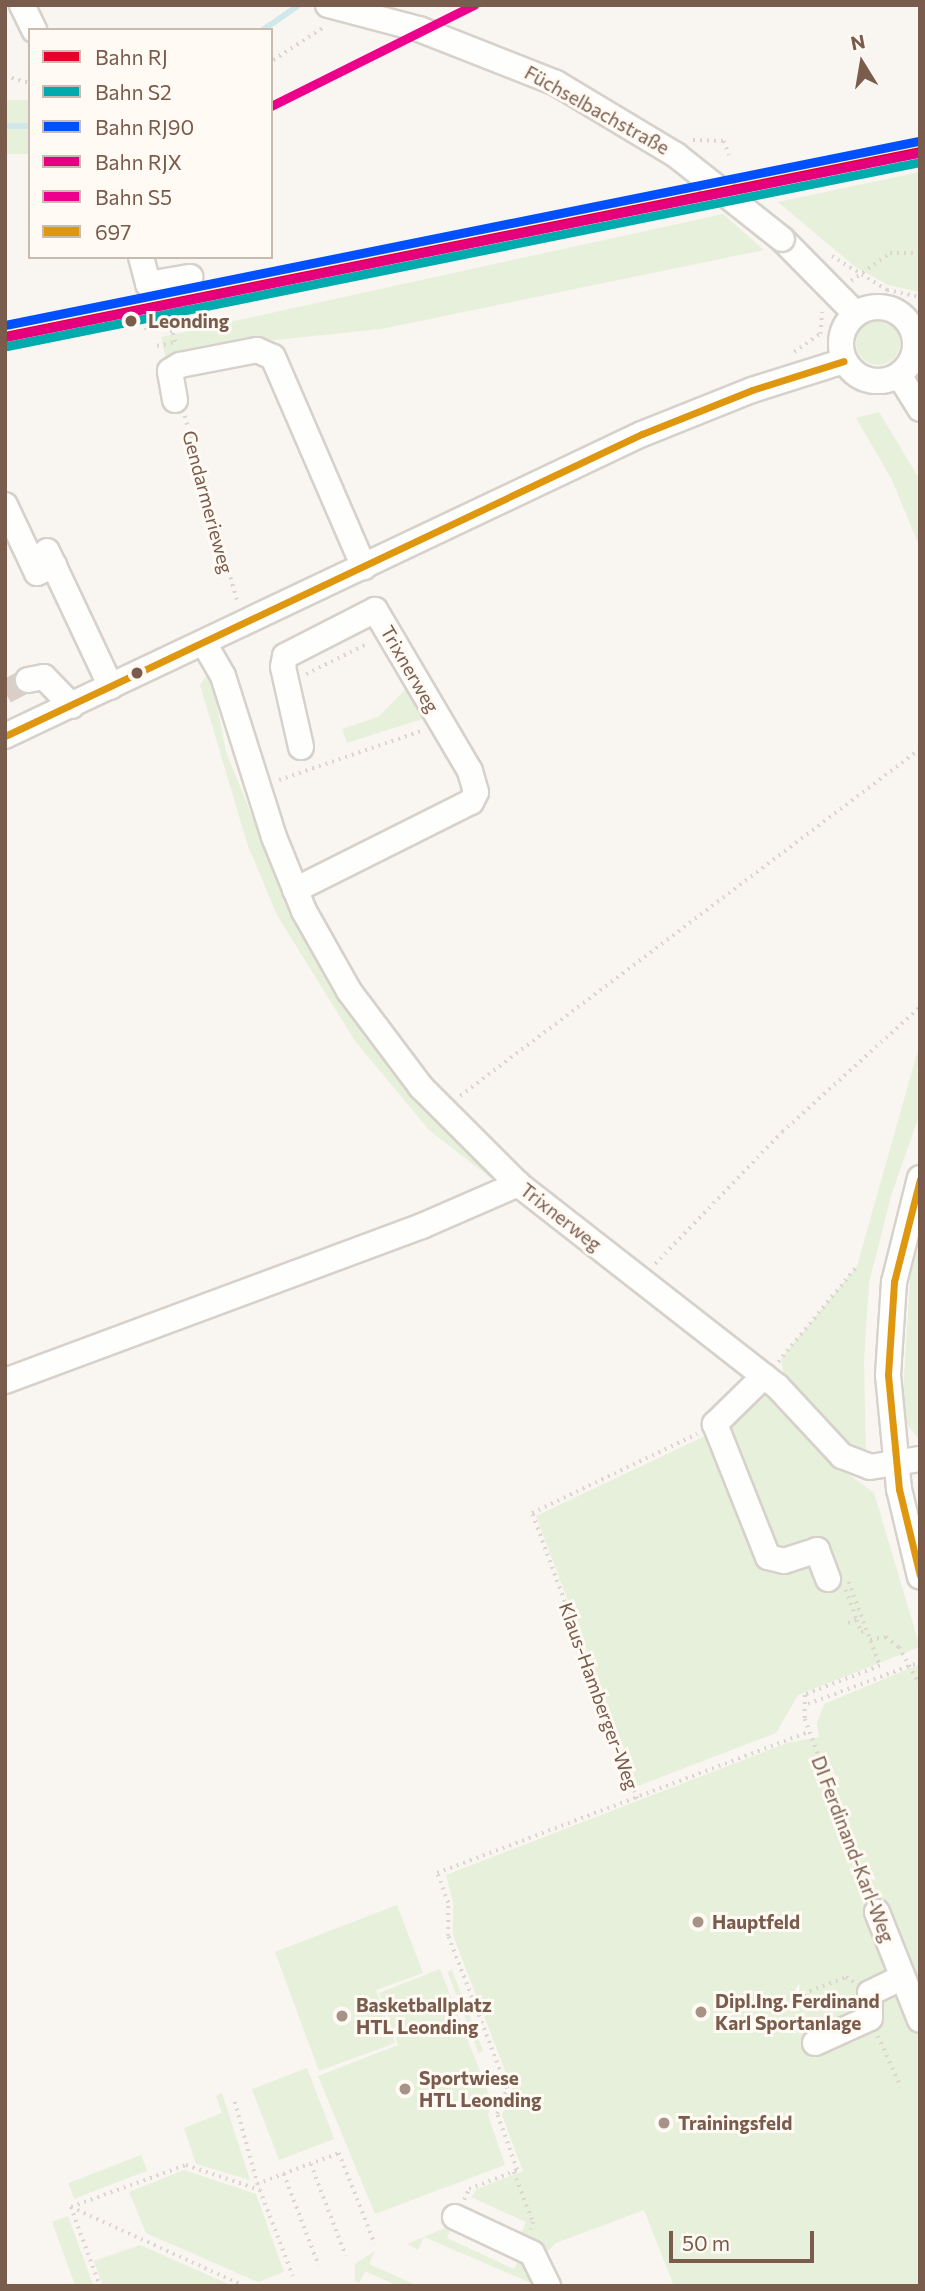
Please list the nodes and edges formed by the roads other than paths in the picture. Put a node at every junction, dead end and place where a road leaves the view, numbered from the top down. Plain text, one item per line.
1 (22, 5) edge
2 (329, 14) edge
3 (33, 28) edge
4 (142, 259) edge
5 (190, 277) dead end
6 (856, 314) junction
7 (916, 327) edge
8 (844, 360) junction
9 (899, 375) junction
10 (175, 400) road end
11 (920, 409) edge
12 (5, 505) edge
13 (364, 567) junction
14 (204, 643) junction
15 (28, 680) dead end
16 (111, 687) junction
17 (72, 706) junction
18 (5, 736) edge
19 (301, 747) dead end
20 (295, 890) junction
21 (920, 1178) edge
22 (518, 1184) junction
23 (772, 1367) junction
24 (5, 1381) edge
25 (920, 1459) edge
26 (895, 1464) junction
27 (920, 1577) edge
28 (828, 1579) road end
29 (877, 1912) road end
30 (901, 1978) junction
31 (920, 2020) edge
32 (815, 2043) dead end
33 (455, 2217) road end
34 (548, 2286) edge

1 - 3 street
2 - 6 street, Füchselbachstraße, bridge
4 - 5 street
6 - 7 street
6 - 8 street
7 - 9 street
8 - 9 street
8 - 13 street
9 - 11 street
10 - 13 street
12 - 16 street
13 - 14 street
14 - 16 street
14 - 20 street, Trixnerweg
15 - 17 street
16 - 17 street
17 - 18 street
19 - 20 street, Trixnerweg
20 - 22 street, Trixnerweg
21 - 26 street
22 - 23 street, Trixnerweg
22 - 24 street
23 - 26 street, Trixnerweg
23 - 28 street
25 - 26 street, Trixnerweg
26 - 27 street
29 - 30 street, DI Ferdinand-Karl-Weg
30 - 31 street, DI Ferdinand-Karl-Weg
30 - 32 street
33 - 34 street

